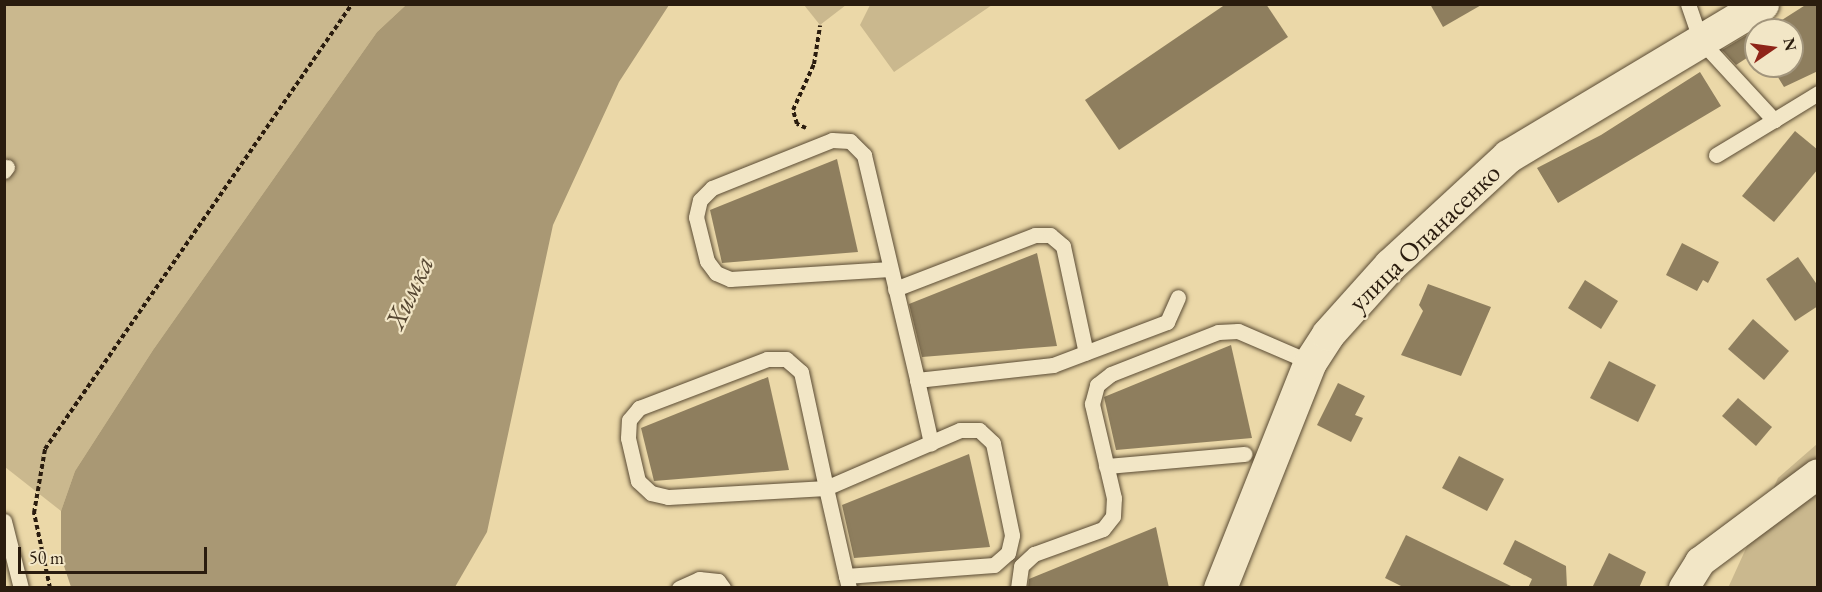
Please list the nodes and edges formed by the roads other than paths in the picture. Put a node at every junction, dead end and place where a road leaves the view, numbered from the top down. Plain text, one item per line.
1 (1688, 4) edge
2 (1762, 4) edge
3 (1701, 41) junction
4 (1818, 93) edge
5 (1774, 120) junction
6 (1716, 155) dead end
7 (890, 269) junction
8 (895, 289) junction
9 (1178, 297) dead end
10 (1086, 353) junction
11 (1310, 362) junction
12 (916, 380) junction
13 (931, 442) junction
14 (1244, 454) dead end
15 (1106, 466) junction
16 (1818, 474) edge
17 (826, 488) junction
18 (4, 521) edge
19 (848, 582) edge
20 (21, 588) edge
21 (679, 588) edge
22 (723, 588) edge
23 (1018, 588) edge
24 (1220, 588) edge
25 (1684, 588) edge

1 - 3 lane
2 - 3 street, улица Опанасенко
3 - 5 lane
3 - 11 street, улица Опанасенко
4 - 5 lane
5 - 6 lane
7 - 7 lane
7 - 8 lane
8 - 10 lane
8 - 12 lane
9 - 10 lane
10 - 12 lane
11 - 15 lane
11 - 24 street, улица Опанасенко
12 - 13 lane
13 - 17 lane
13 - 19 lane
14 - 15 lane
15 - 23 lane
16 - 25 street
17 - 17 lane
17 - 19 lane
18 - 20 lane
21 - 22 lane

